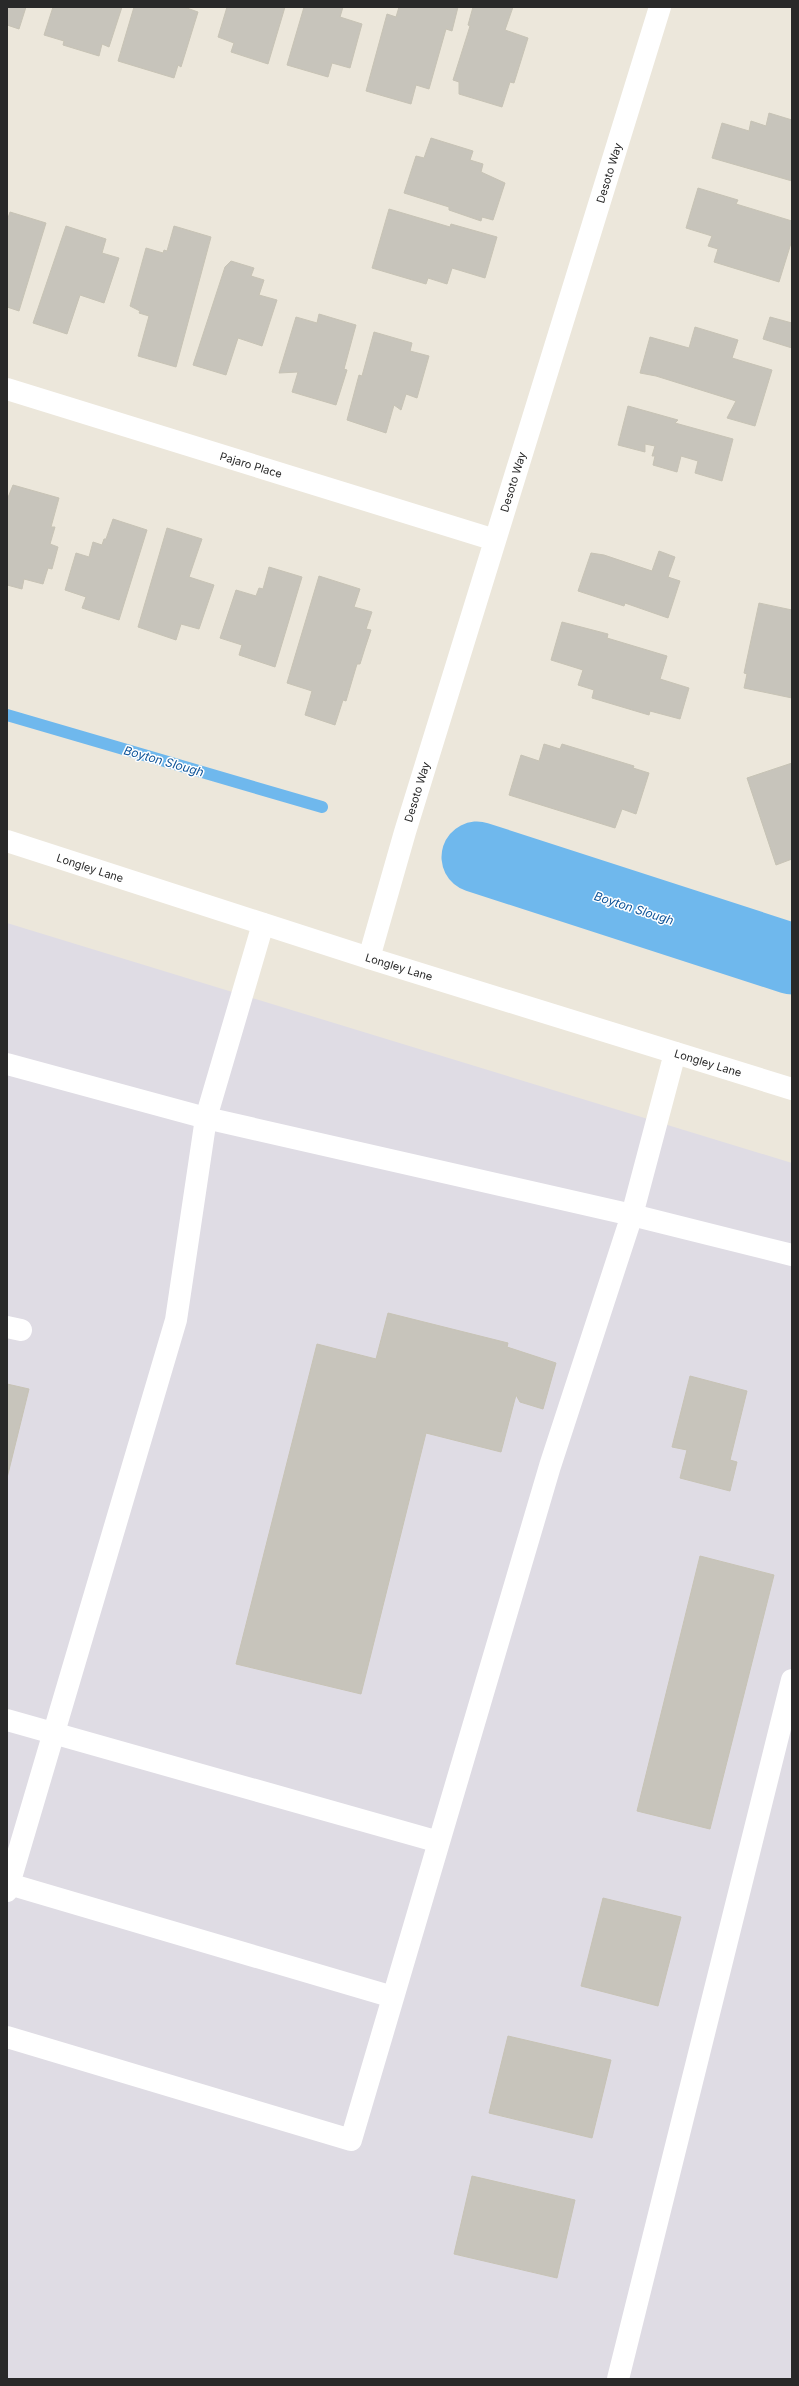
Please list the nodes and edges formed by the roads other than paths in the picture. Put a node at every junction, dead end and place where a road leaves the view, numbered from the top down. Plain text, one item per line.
1 (660, 7) edge
2 (7, 389) edge
3 (495, 540) junction
4 (7, 841) edge
5 (263, 924) junction
6 (369, 958) junction
7 (675, 1053) junction
8 (7, 1064) edge
9 (792, 1089) edge
10 (206, 1118) junction
11 (632, 1215) junction
12 (792, 1255) edge
13 (792, 1680) edge
14 (7, 1720) edge
15 (54, 1734) junction
16 (439, 1842) junction
17 (8, 1887) edge
18 (393, 1997) junction
19 (7, 2036) edge
20 (618, 2379) edge

1 - 3 street, Desoto Way
2 - 3 street, Pajaro Place
3 - 6 street, Desoto Way
4 - 5 street, Longley Lane
5 - 6 street, Longley Lane
5 - 10 street
6 - 7 street, Longley Lane
7 - 9 street, Longley Lane
7 - 11 street
8 - 10 street
10 - 11 street
10 - 15 street
11 - 12 street
11 - 16 street
13 - 20 street
14 - 15 street
15 - 16 street
15 - 17 street
16 - 18 street
17 - 18 street
18 - 19 street

